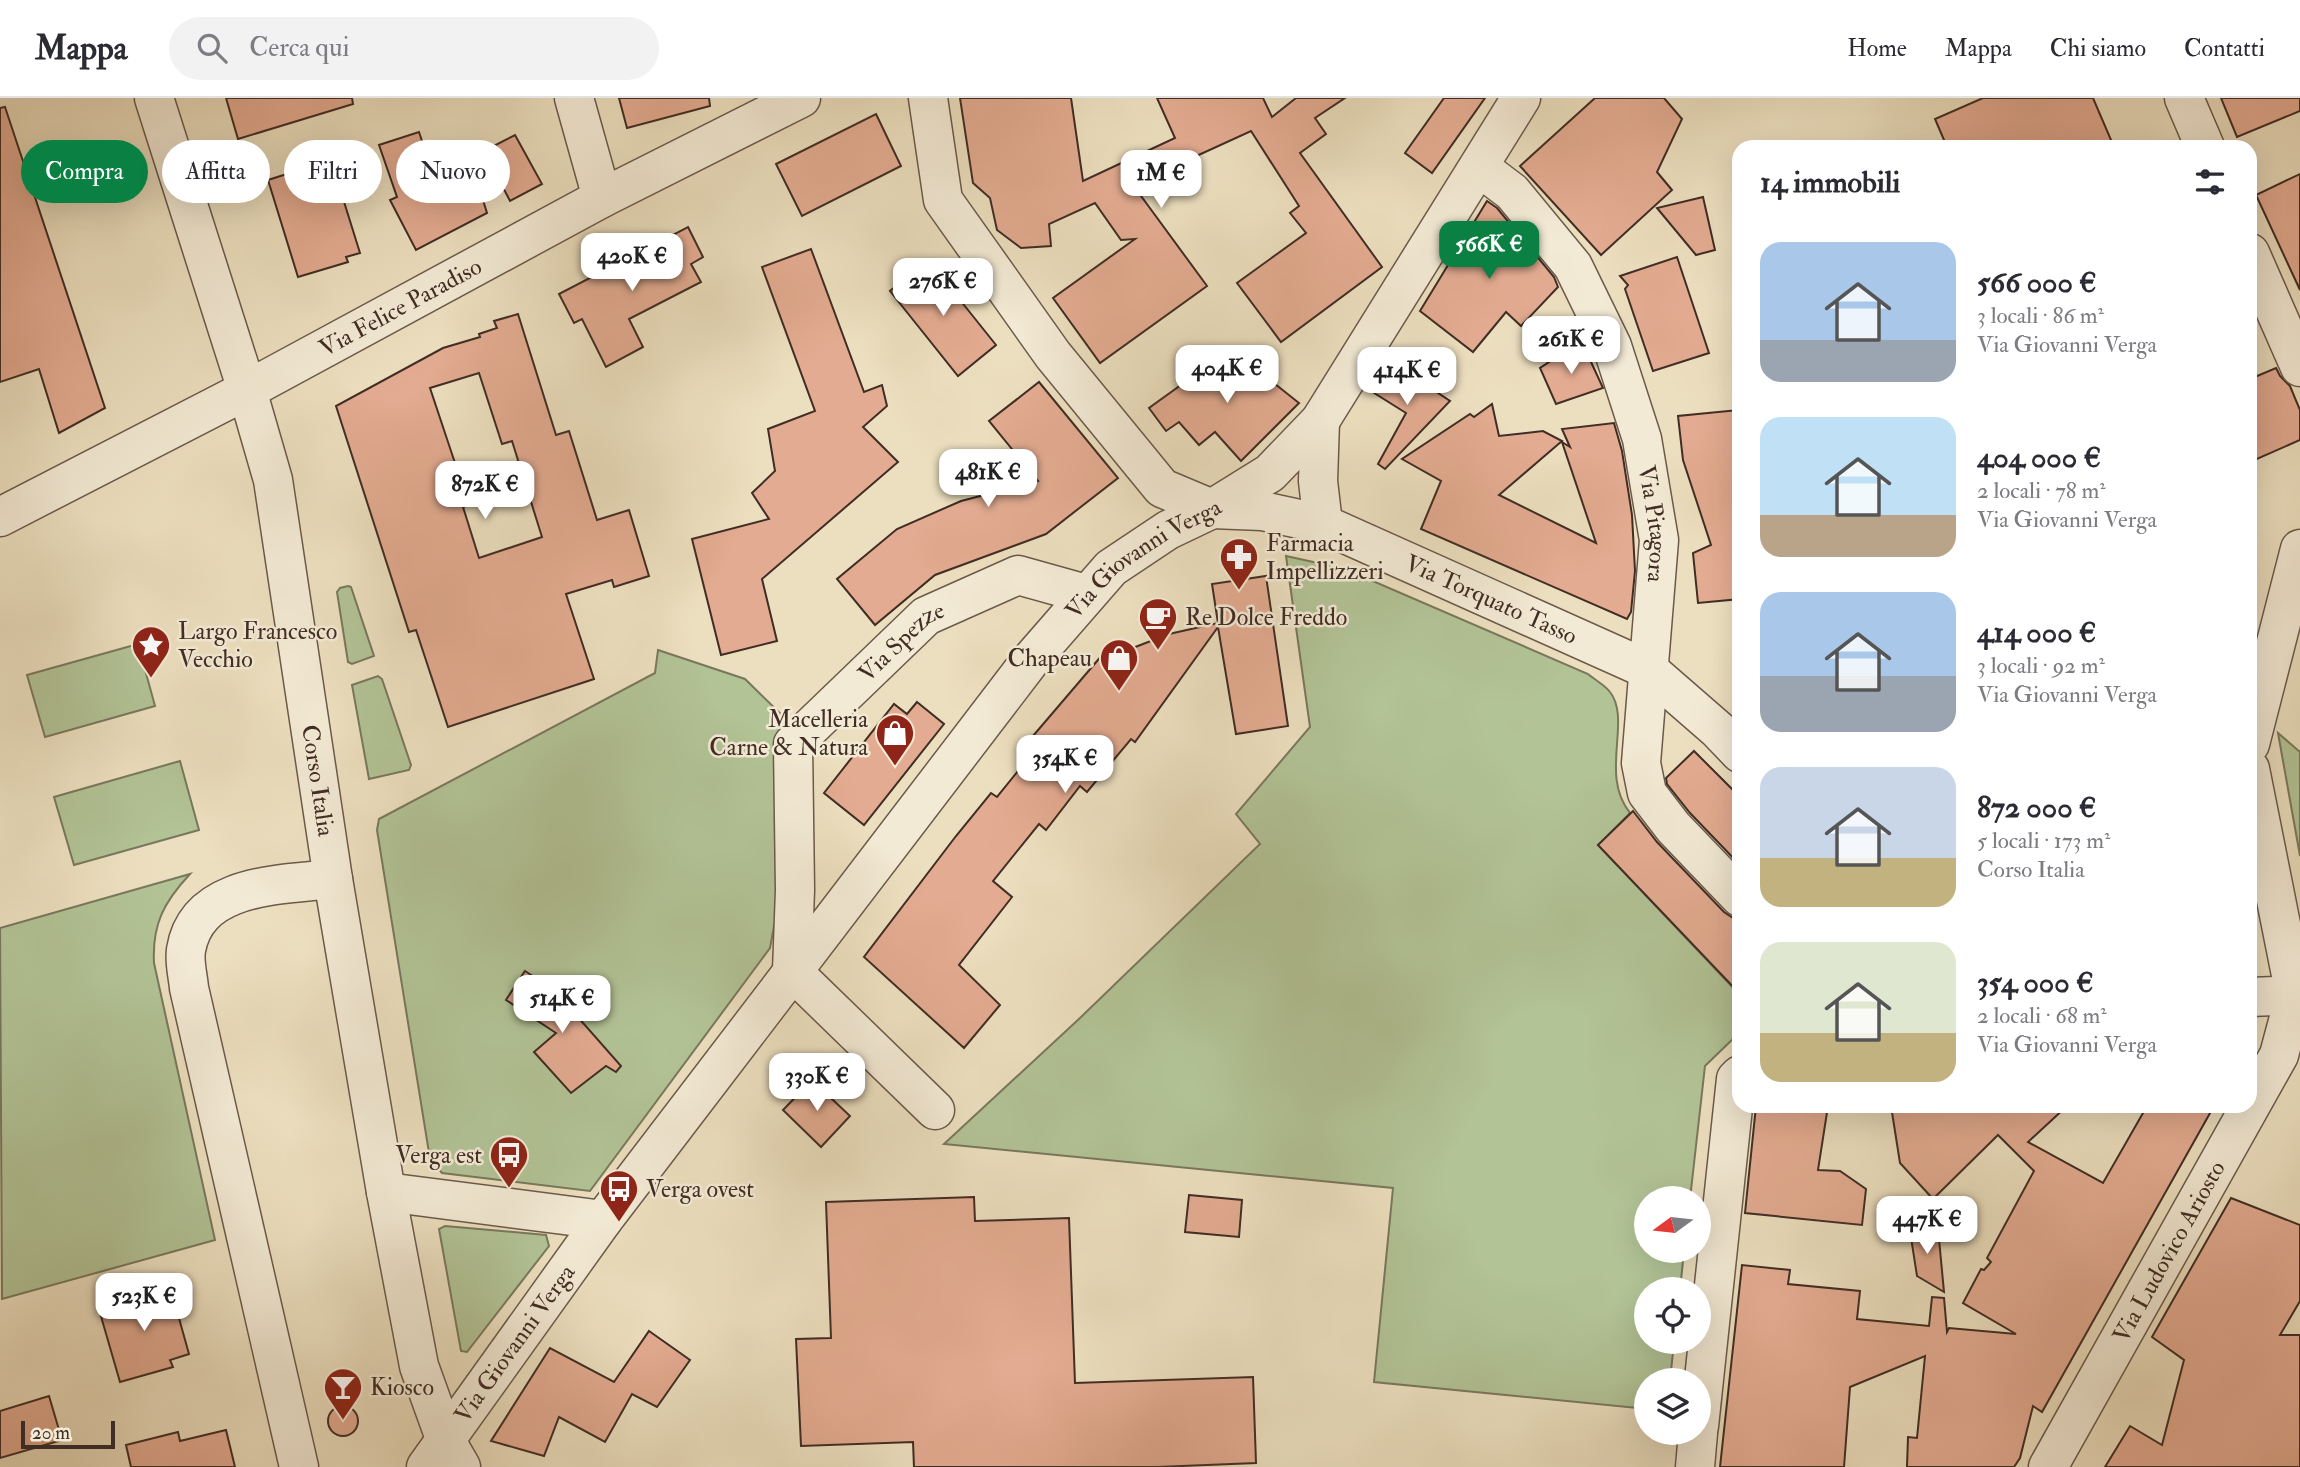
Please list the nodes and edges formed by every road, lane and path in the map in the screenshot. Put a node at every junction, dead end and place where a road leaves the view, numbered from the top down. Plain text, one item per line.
1 (154, 98) edge
2 (574, 98) edge
3 (801, 98) edge
4 (928, 98) edge
5 (1521, 98) edge
6 (2184, 98) edge
7 (2202, 140) edge
8 (1479, 167) junction
9 (602, 198) junction
10 (2257, 269) edge
11 (2300, 367) edge
12 (247, 390) junction
13 (1320, 421) junction
14 (1212, 509) junction
15 (0, 517) edge
16 (1323, 524) junction
17 (2300, 549) edge
18 (1086, 594) junction
19 (1649, 670) junction
20 (2257, 717) edge
21 (1732, 745) edge
22 (2257, 807) edge
23 (333, 879) junction
24 (1732, 889) edge
25 (792, 971) junction
26 (2297, 995) edge
27 (2257, 997) edge
28 (2257, 1094) edge
29 (935, 1110) dead end
30 (1732, 1113) edge
31 (2246, 1113) edge
32 (386, 1192) junction
33 (603, 1220) junction
34 (1705, 1368) edge
35 (1697, 1445) edge
36 (444, 1458) edge
37 (299, 1467) edge
38 (1695, 1467) edge
39 (2048, 1467) edge

1 - 12 street, Corso Italia
2 - 9 street
3 - 9 street, Via Felice Paradiso
4 - 14 street
5 - 8 street, Via Giovanni Verga
6 - 7 street
8 - 13 street, Via Giovanni Verga
8 - 19 street, Via Pitagora
9 - 12 street, Via Felice Paradiso
10 - 11 street
12 - 15 street, Via Felice Paradiso
12 - 23 street, Corso Italia
13 - 14 street, Via Giovanni Verga
13 - 16 street
14 - 16 street, Via Torquato Tasso
14 - 18 street, Via Giovanni Verga
16 - 19 street, Via Torquato Tasso
17 - 20 street
18 - 25 street, Via Giovanni Verga
18 - 25 street, Via Spezze
19 - 21 street, Via Torquato Tasso
19 - 24 street, Via Pitagora
22 - 26 street
23 - 32 street, Corso Italia
23 - 37 street
25 - 29 street
25 - 33 street, Via Giovanni Verga
26 - 27 street
26 - 28 street, Via Ludovico Ariosto
30 - 34 street
31 - 39 street, Via Ludovico Ariosto
32 - 33 street
32 - 36 street, Corso Italia
33 - 36 street, Via Giovanni Verga
35 - 38 street

